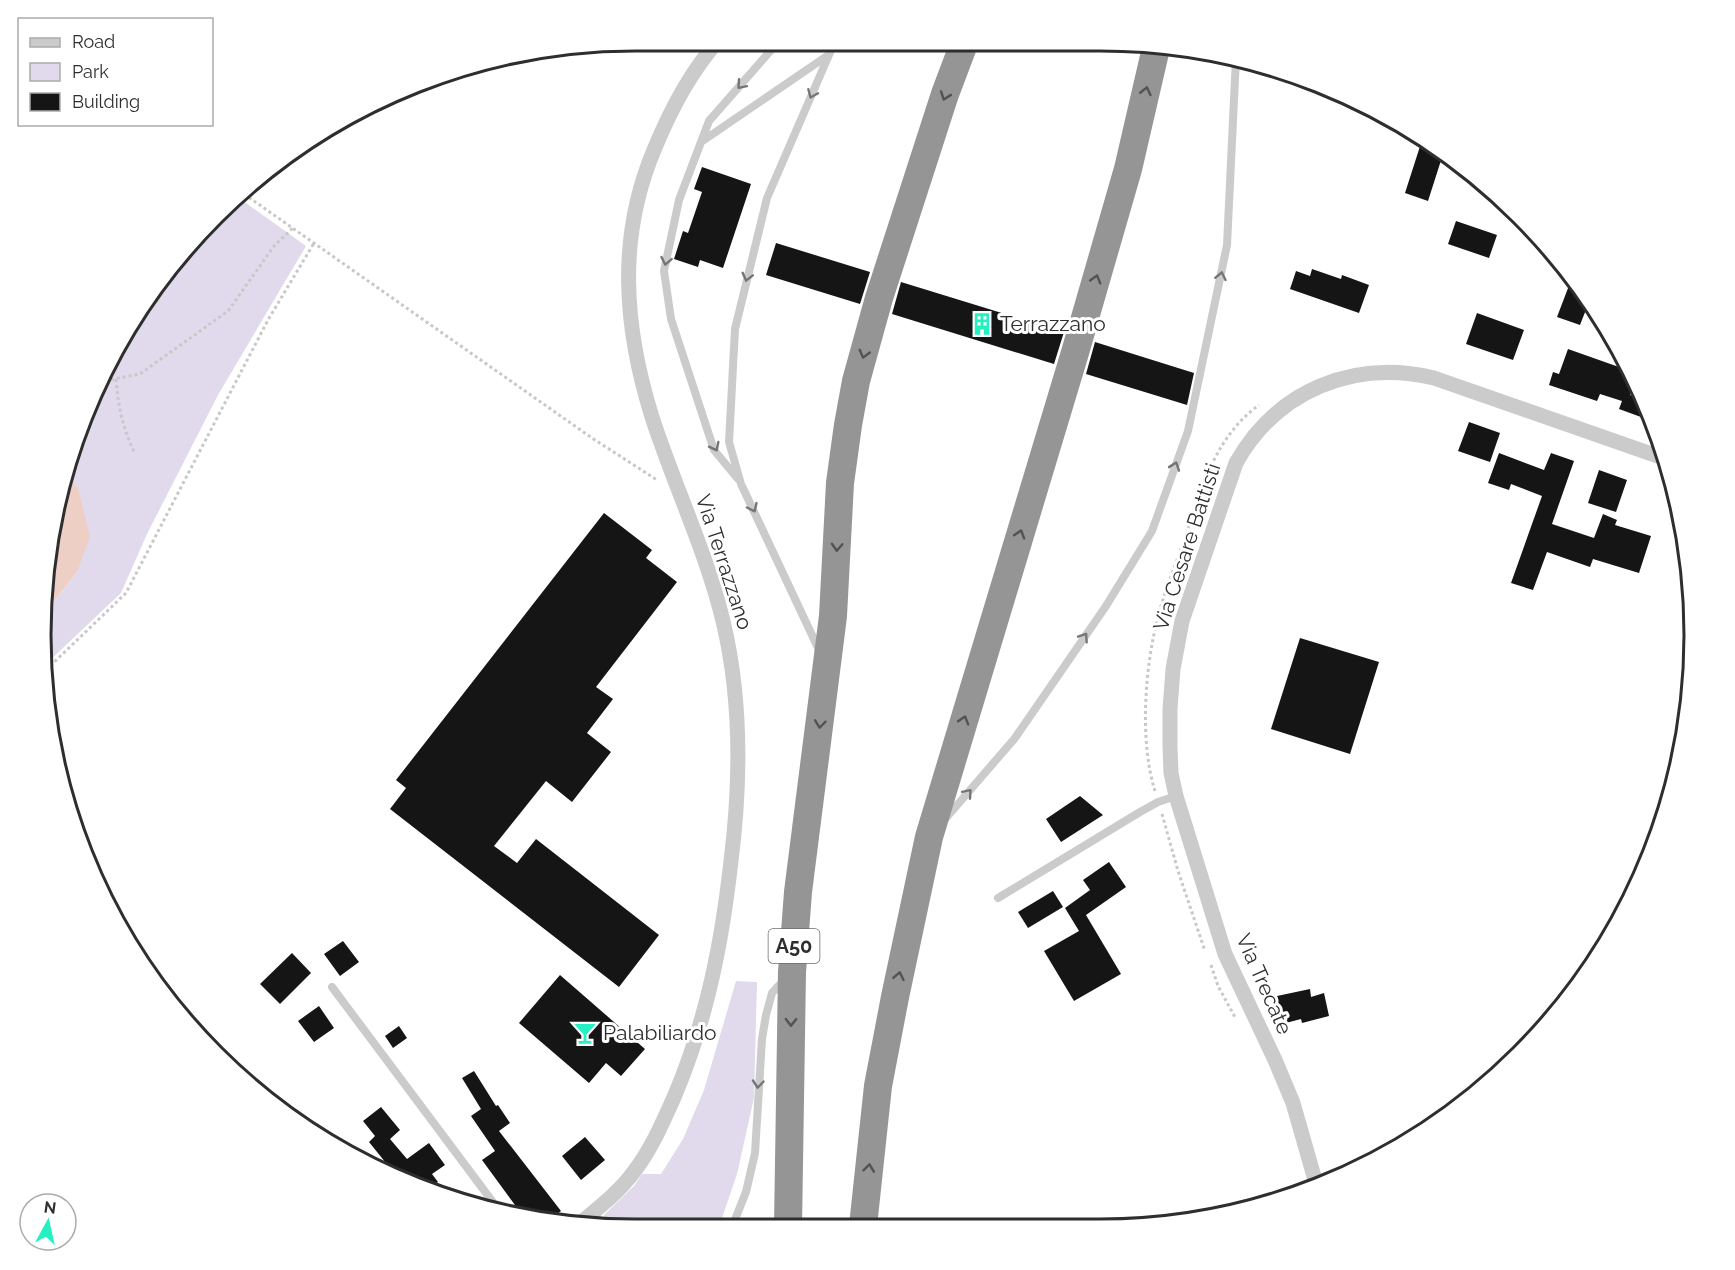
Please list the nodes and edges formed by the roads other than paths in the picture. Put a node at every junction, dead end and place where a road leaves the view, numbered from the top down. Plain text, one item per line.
1 (710, 51) edge
2 (769, 51) edge
3 (830, 51) edge
4 (961, 51) edge
5 (1155, 54) edge
6 (828, 55) junction
7 (1236, 67) edge
8 (701, 142) junction
9 (1655, 455) edge
10 (741, 484) junction
11 (827, 666) junction
12 (1176, 796) junction
13 (929, 837) junction
14 (998, 898) dead end
15 (792, 972) junction
16 (332, 987) dead end
17 (1314, 1178) edge
18 (492, 1201) edge
19 (587, 1217) edge
20 (735, 1219) edge
21 (788, 1219) edge
22 (864, 1219) edge

1 - 19 street, Via Terrazzano
2 -> 8 lane
3 - 6 lane
4 -> 11 highway, A50
13 -> 5 highway
6 - 8 lane
6 -> 10 lane
13 -> 7 lane
8 -> 10 lane
9 - 12 street, Via Cesare Battisti
10 -> 11 lane
11 -> 15 highway, A50
12 - 14 lane
12 - 17 street, Via Trecate
22 -> 13 highway
15 -> 20 lane
15 -> 21 highway, A50
16 - 18 lane

